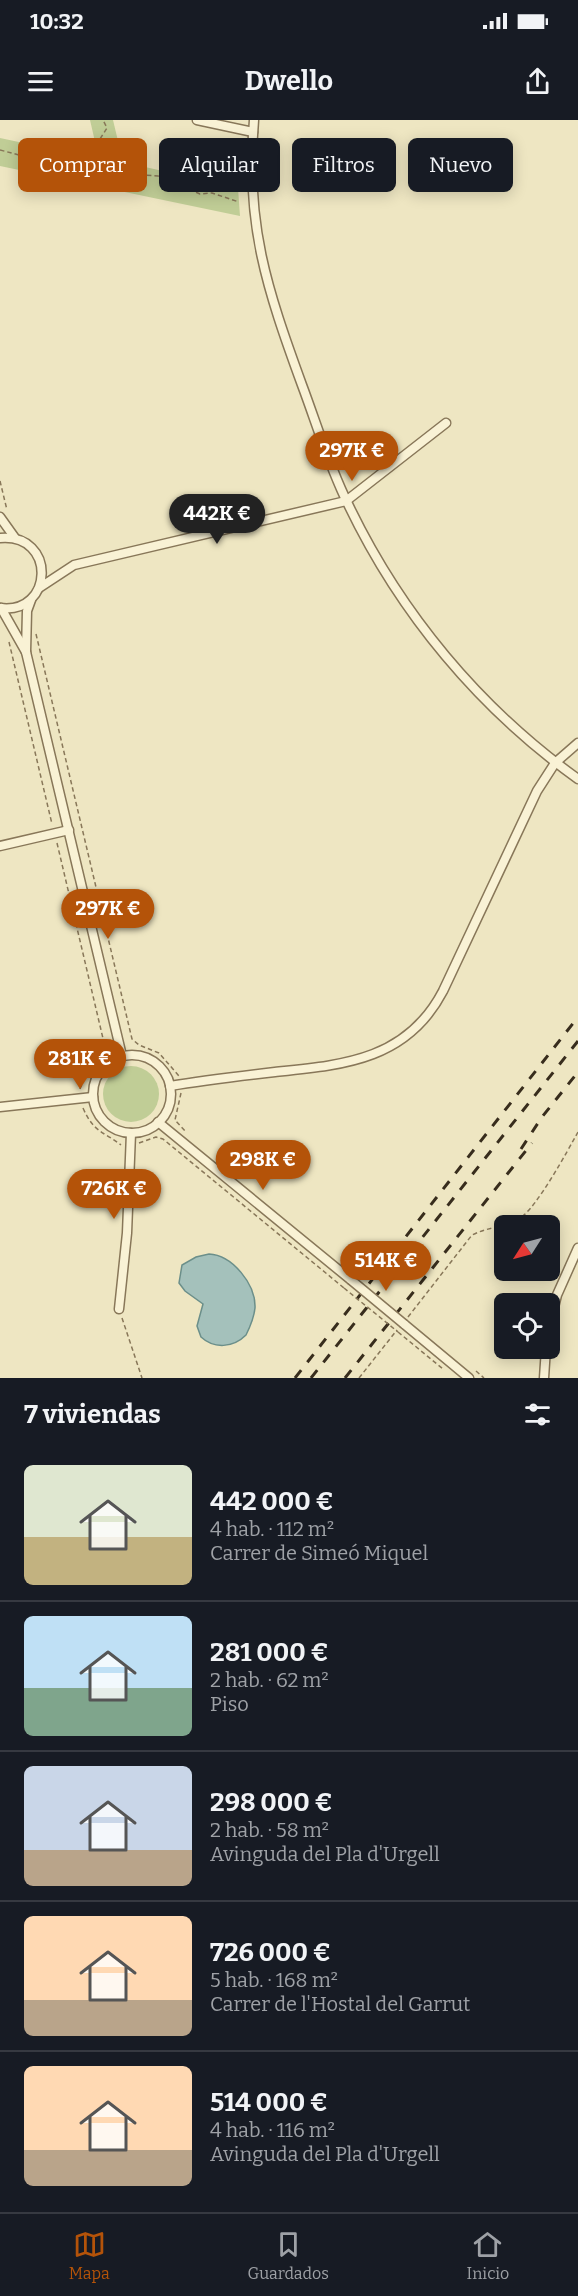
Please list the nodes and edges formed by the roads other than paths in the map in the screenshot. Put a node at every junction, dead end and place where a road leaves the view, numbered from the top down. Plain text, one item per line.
1 (197, 120) edge
2 (255, 120) edge
3 (253, 132) junction
4 (446, 423) dead end
5 (346, 501) junction
6 (3, 514) edge
7 (0, 538) edge
8 (15, 538) junction
9 (39, 588) junction
10 (31, 600) junction
11 (0, 608) edge
12 (26, 652) junction
13 (578, 743) edge
14 (555, 763) junction
15 (578, 779) edge
16 (69, 830) junction
17 (0, 846) edge
18 (122, 1056) junction
19 (170, 1086) junction
20 (93, 1097) junction
21 (0, 1107) edge
22 (158, 1122) junction
23 (131, 1133) junction
24 (578, 1248) edge
25 (558, 1293) edge
26 (119, 1309) road end
27 (545, 1359) edge
28 (469, 1378) edge
29 (544, 1378) edge

1 - 3 street
2 - 3 street
3 - 5 street
4 - 5 street
5 - 9 street
5 - 14 street
6 - 8 street
7 - 8 street
8 - 9 street
9 - 10 street
10 - 11 street
10 - 12 street
11 - 12 street
12 - 16 street
13 - 14 street
14 - 15 street
14 - 19 street
16 - 17 street
16 - 18 street
18 - 19 street
18 - 20 street
19 - 22 street
20 - 21 street
20 - 23 street
22 - 23 street
22 - 28 street, bridge
23 - 26 street
24 - 25 street
27 - 29 street

